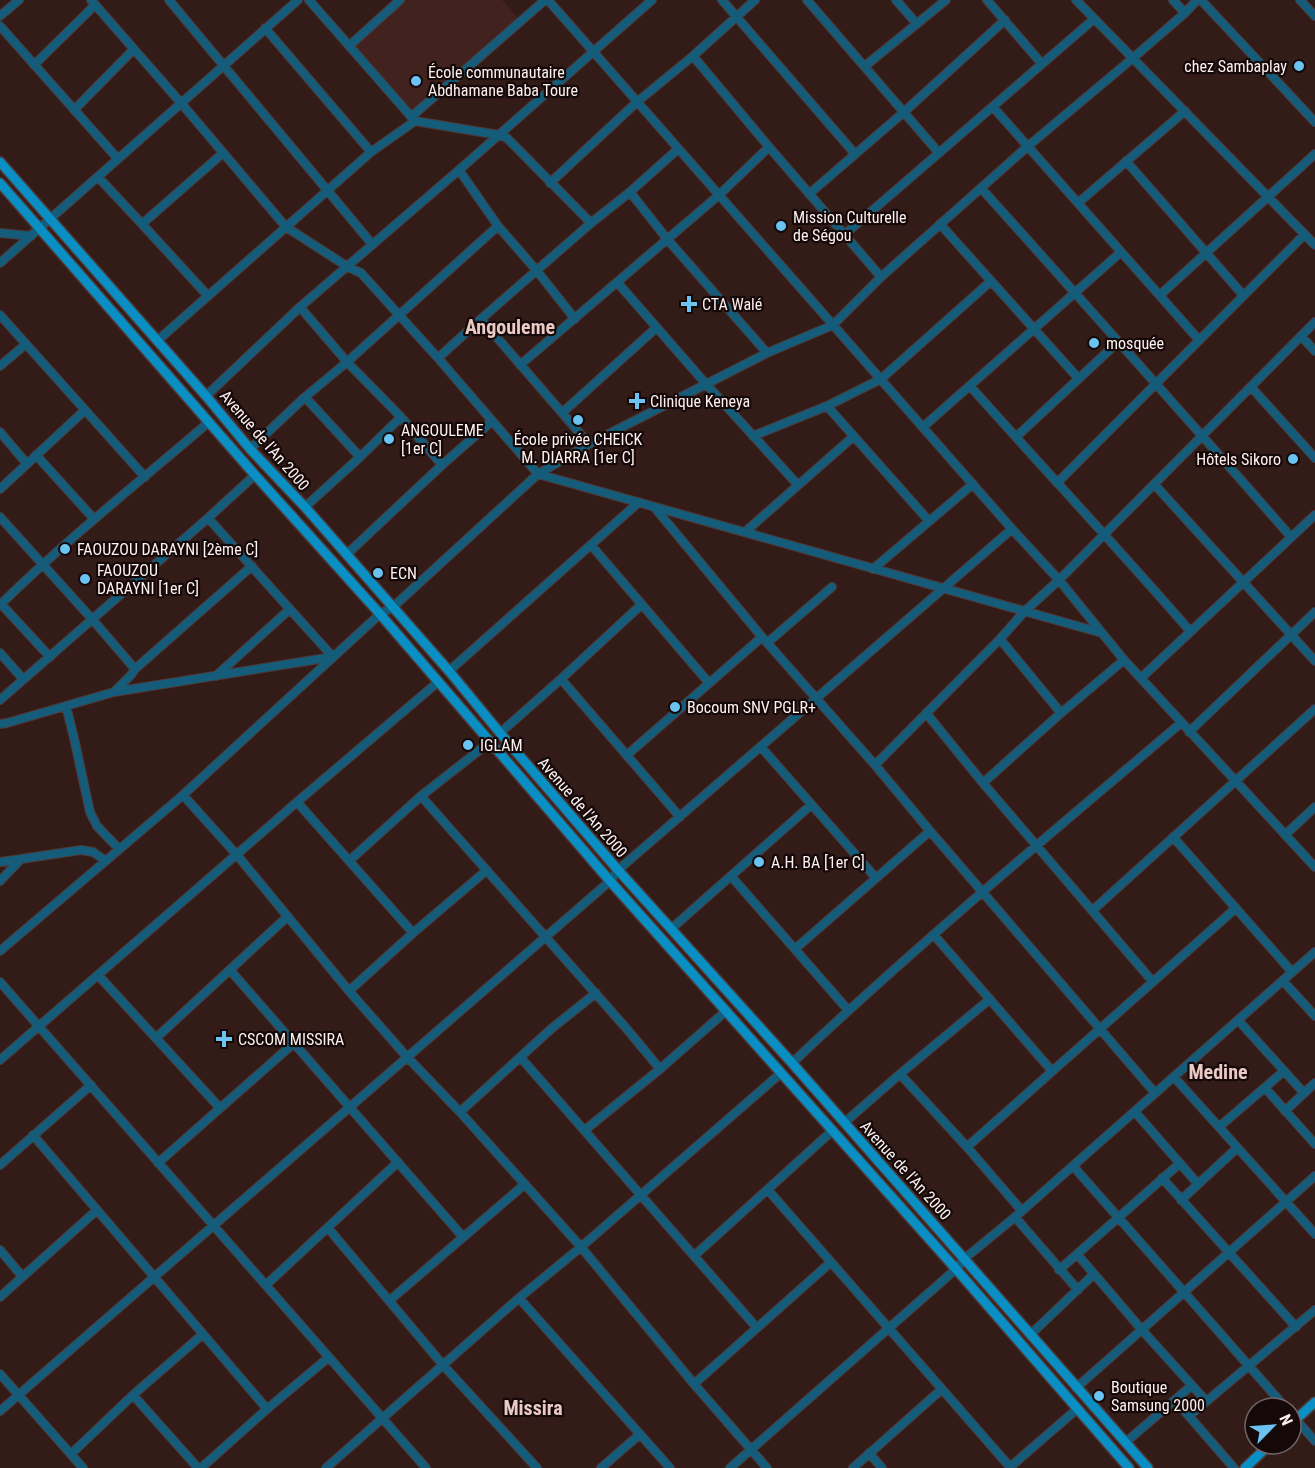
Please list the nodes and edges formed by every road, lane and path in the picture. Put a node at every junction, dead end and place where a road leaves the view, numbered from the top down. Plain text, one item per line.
1 (169, 0) edge
2 (298, 0) edge
3 (309, 0) edge
4 (400, 0) edge
5 (546, 0) edge
6 (652, 0) edge
7 (722, 0) edge
8 (755, 0) edge
9 (807, 0) edge
10 (896, 0) edge
11 (946, 0) edge
12 (987, 0) edge
13 (1076, 0) edge
14 (1173, 0) edge
15 (1199, 0) edge
16 (1300, 0) edge
17 (16, 1) edge
18 (93, 3) edge
19 (1185, 13) junction
20 (0, 16) edge
21 (1315, 16) edge
22 (736, 17) junction
23 (1094, 19) junction
24 (1005, 20) junction
25 (917, 24) junction
26 (0, 26) edge
27 (265, 28) junction
28 (349, 46) junction
29 (134, 50) junction
30 (593, 51) junction
31 (693, 56) junction
32 (1133, 58) junction
33 (1042, 64) junction
34 (34, 65) junction
35 (223, 65) junction
36 (865, 66) junction
37 (637, 102) junction
38 (181, 103) junction
39 (993, 107) junction
40 (74, 110) junction
41 (1185, 111) junction
42 (904, 112) junction
43 (413, 119) junction
44 (1315, 122) edge
45 (499, 135) junction
46 (769, 147) junction
47 (1027, 147) junction
48 (678, 149) junction
49 (371, 152) junction
50 (223, 153) junction
51 (939, 153) junction
52 (1315, 153) edge
53 (855, 154) junction
54 (118, 159) junction
55 (1126, 161) junction
56 (0, 162) edge
57 (459, 170) junction
58 (98, 177) junction
59 (0, 183) edge
60 (550, 183) junction
61 (981, 188) junction
62 (328, 190) junction
63 (630, 192) junction
64 (809, 194) junction
65 (718, 195) junction
66 (1268, 196) junction
67 (1078, 203) junction
68 (50, 219) junction
69 (591, 223) junction
70 (142, 224) junction
71 (940, 224) junction
72 (498, 226) junction
73 (285, 227) junction
74 (40, 228) junction
75 (0, 233) edge
76 (844, 235) junction
77 (1304, 235) junction
78 (31, 236) junction
79 (667, 239) junction
80 (372, 244) junction
81 (1315, 246) edge
82 (1121, 252) junction
83 (1206, 252) junction
84 (0, 263) edge
85 (348, 267) junction
86 (537, 271) junction
87 (881, 277) junction
88 (991, 281) junction
89 (617, 282) junction
90 (1074, 293) junction
91 (1160, 295) junction
92 (1244, 295) junction
93 (208, 296) junction
94 (300, 307) junction
95 (399, 314) junction
96 (0, 315) edge
97 (481, 319) junction
98 (575, 319) junction
99 (1315, 322) edge
100 (833, 325) junction
101 (656, 328) junction
102 (1034, 329) junction
103 (1301, 336) junction
104 (1199, 340) junction
105 (157, 341) junction
106 (1118, 342) junction
107 (26, 344) junction
108 (1315, 351) edge
109 (767, 353) junction
110 (438, 358) junction
111 (347, 362) junction
112 (520, 365) junction
113 (0, 366) edge
114 (1078, 378) junction
115 (881, 379) junction
116 (706, 384) junction
117 (1155, 384) junction
118 (970, 386) junction
119 (1251, 387) junction
120 (206, 396) junction
121 (305, 397) junction
122 (827, 406) junction
123 (85, 410) junction
124 (563, 412) junction
125 (401, 417) junction
126 (492, 421) junction
127 (209, 422) junction
128 (923, 427) junction
129 (0, 432) edge
130 (1203, 435) junction
131 (753, 436) junction
132 (854, 436) junction
133 (1016, 437) junction
134 (589, 444) junction
135 (250, 449) junction
136 (36, 455) junction
137 (360, 457) junction
138 (1315, 458) edge
139 (27, 464) junction
140 (442, 465) junction
141 (538, 474) junction
142 (255, 475) junction
143 (144, 477) junction
144 (1057, 483) junction
145 (973, 484) junction
146 (1154, 484) junction
147 (798, 485) junction
148 (0, 489) edge
149 (639, 502) junction
150 (304, 507) junction
151 (654, 507) junction
152 (1315, 515) edge
153 (0, 517) edge
154 (208, 518) junction
155 (94, 519) junction
156 (929, 521) junction
157 (1012, 529) junction
158 (745, 532) junction
159 (1105, 534) junction
160 (1291, 537) junction
161 (591, 545) junction
162 (346, 555) junction
163 (43, 564) junction
164 (252, 566) junction
165 (873, 568) junction
166 (1059, 580) junction
167 (1242, 583) junction
168 (832, 587) dead end
169 (944, 589) junction
170 (0, 604) edge
171 (641, 605) junction
172 (393, 607) junction
173 (290, 609) junction
174 (1025, 611) junction
175 (1315, 612) edge
176 (381, 614) junction
177 (92, 619) junction
178 (1191, 631) junction
179 (1102, 633) junction
180 (1291, 635) junction
181 (1000, 639) junction
182 (765, 640) junction
183 (0, 653) edge
184 (50, 657) junction
185 (333, 657) junction
186 (1124, 660) junction
187 (1315, 662) edge
188 (135, 669) junction
189 (449, 671) junction
190 (216, 676) junction
191 (1141, 678) junction
192 (23, 680) junction
193 (561, 680) junction
194 (438, 682) junction
195 (709, 683) junction
196 (114, 692) junction
197 (816, 699) junction
198 (0, 700) edge
199 (66, 706) junction
200 (1315, 710) edge
201 (926, 713) junction
202 (1061, 713) junction
203 (2, 722) edge
204 (1182, 723) junction
205 (1189, 732) junction
206 (500, 733) junction
207 (490, 741) junction
208 (761, 747) junction
209 (627, 755) junction
210 (875, 765) junction
211 (1236, 781) junction
212 (982, 783) junction
213 (183, 795) junction
214 (421, 796) junction
215 (297, 802) junction
216 (811, 805) junction
217 (1315, 807) edge
218 (680, 817) junction
219 (930, 831) junction
220 (1285, 835) junction
221 (1173, 837) junction
222 (1036, 846) junction
223 (119, 849) junction
224 (237, 855) junction
225 (21, 859) junction
226 (106, 861) junction
227 (349, 861) junction
228 (0, 862) edge
229 (1315, 867) edge
230 (487, 870) junction
231 (618, 870) junction
232 (731, 876) junction
233 (876, 878) junction
234 (0, 881) edge
235 (610, 881) junction
236 (982, 892) junction
237 (1236, 908) junction
238 (1093, 910) junction
239 (288, 917) junction
240 (671, 929) junction
241 (413, 933) junction
242 (934, 935) junction
243 (546, 938) junction
244 (795, 949) junction
245 (0, 951) edge
246 (1315, 952) edge
247 (230, 970) junction
248 (1292, 972) junction
249 (98, 975) junction
250 (0, 981) edge
251 (1283, 981) junction
252 (1154, 982) junction
253 (349, 991) junction
254 (596, 993) junction
255 (990, 999) junction
256 (848, 1010) junction
257 (726, 1011) junction
258 (1315, 1016) edge
259 (1238, 1020) junction
260 (39, 1026) junction
261 (1100, 1028) junction
262 (156, 1038) junction
263 (294, 1043) junction
264 (407, 1057) junction
265 (521, 1058) junction
266 (0, 1060) edge
267 (792, 1063) junction
268 (660, 1069) junction
269 (1052, 1071) junction
270 (1284, 1071) junction
271 (781, 1073) junction
272 (900, 1074) junction
273 (1174, 1077) junction
274 (1315, 1083) edge
275 (91, 1085) junction
276 (1265, 1088) junction
277 (1155, 1093) junction
278 (1304, 1093) junction
279 (350, 1107) junction
280 (220, 1108) junction
281 (1285, 1111) junction
282 (460, 1112) junction
283 (1135, 1112) junction
284 (844, 1123) junction
285 (1219, 1128) junction
286 (585, 1130) junction
287 (832, 1131) junction
288 (33, 1135) junction
289 (1315, 1144) edge
290 (967, 1147) junction
291 (1238, 1148) junction
292 (398, 1162) junction
293 (158, 1163) junction
294 (1179, 1164) junction
295 (0, 1165) edge
296 (1073, 1166) junction
297 (1315, 1176) edge
298 (1162, 1178) junction
299 (525, 1184) junction
300 (1198, 1184) junction
301 (768, 1190) junction
302 (640, 1194) junction
303 (1181, 1200) junction
304 (1286, 1202) junction
305 (97, 1210) junction
306 (1022, 1211) junction
307 (1015, 1217) junction
308 (1118, 1218) junction
309 (213, 1225) junction
310 (328, 1228) junction
311 (1315, 1234) edge
312 (463, 1237) junction
313 (581, 1247) junction
314 (0, 1251) edge
315 (1228, 1253) junction
316 (1077, 1254) junction
317 (694, 1256) junction
318 (964, 1259) junction
319 (831, 1262) junction
320 (956, 1269) junction
321 (1059, 1270) junction
322 (1094, 1274) junction
323 (22, 1276) junction
324 (153, 1277) junction
325 (266, 1286) junction
326 (1078, 1290) junction
327 (1184, 1293) junction
328 (0, 1297) edge
329 (519, 1298) junction
330 (389, 1301) junction
331 (1315, 1310) edge
332 (1296, 1327) junction
333 (758, 1328) junction
334 (889, 1328) junction
335 (1142, 1330) junction
336 (203, 1334) junction
337 (1032, 1334) junction
338 (329, 1357) junction
339 (442, 1365) junction
340 (1249, 1366) junction
341 (0, 1374) edge
342 (694, 1384) junction
343 (1191, 1386) junction
344 (1076, 1388) junction
345 (942, 1389) junction
346 (19, 1395) junction
347 (133, 1395) junction
348 (1275, 1396) edge
349 (1175, 1400) junction
350 (1206, 1401) junction
351 (1315, 1402) edge
352 (267, 1409) junction
353 (1077, 1409) junction
354 (0, 1411) edge
355 (1303, 1411) edge
356 (1189, 1416) junction
357 (382, 1418) junction
358 (1303, 1429) edge
359 (640, 1434) junction
360 (1315, 1441) edge
361 (1126, 1442) junction
362 (751, 1449) junction
363 (71, 1454) junction
364 (869, 1454) junction
365 (1258, 1456) edge
366 (1009, 1467) edge
367 (1247, 1467) edge
368 (83, 1468) edge
369 (200, 1468) edge
370 (326, 1468) edge
371 (426, 1468) edge
372 (537, 1468) edge
373 (600, 1468) edge
374 (670, 1468) edge
375 (730, 1468) edge
376 (767, 1468) edge
377 (853, 1468) edge
378 (882, 1468) edge
379 (1129, 1468) edge
380 (1148, 1468) edge
381 (1234, 1468) edge

1 - 35 street
2 - 27 street
3 - 28 street
4 - 28 street
5 - 30 street
5 - 43 street
6 - 30 street
7 - 22 street
8 - 22 street
9 - 36 street
10 - 25 street
11 - 25 street
12 - 24 street
13 - 23 street
14 - 19 street
15 - 19 street
15 - 44 street
16 - 21 street
17 - 20 street
18 - 29 street
18 - 34 street
19 - 32 street
22 - 31 street
22 - 53 street
23 - 32 street
23 - 33 street
24 - 33 street
24 - 42 street
25 - 36 street
26 - 34 street
27 - 35 street
27 - 49 street
28 - 43 street
29 - 38 street
29 - 40 street
30 - 37 street
30 - 45 street
31 - 37 street
31 - 46 street
32 - 41 street
32 - 47 street
33 - 39 street
34 - 40 street
35 - 38 street
35 - 62 street
36 - 42 street
37 - 48 street
37 - 60 street
38 - 50 street
38 - 54 street
39 - 47 street
39 - 51 street
40 - 54 street
41 - 55 street
41 - 66 street
42 - 51 street
42 - 53 street
43 - 45 street
43 - 49 street
45 - 57 street
45 - 60 street
46 - 64 street
46 - 65 street
47 - 61 street
47 - 67 street
48 - 63 street
48 - 65 street
49 - 62 street
50 - 70 street
50 - 73 street
51 - 76 street
52 - 66 street
53 - 64 street
54 - 58 street
55 - 67 street
55 - 83 street
56 - 68 main road, Avenue de l'An 2000
57 - 72 street
57 - 80 street
58 - 68 street
58 - 70 street
59 - 74 main road, Avenue de l'An 2000
60 - 69 street
61 - 71 street
61 - 90 street
62 - 73 street
62 - 80 street
63 - 69 street
63 - 79 street
64 - 76 street
65 - 79 street
65 - 100 street
66 - 77 street
66 - 83 street
67 - 82 street
68 - 74 street
68 - 105 main road, Avenue de l'An 2000
69 - 86 street
70 - 93 street
71 - 87 street
71 - 88 street
72 - 86 street
72 - 95 street
73 - 85 street
73 - 93 street
74 - 78 street
74 - 127 main road, Avenue de l'An 2000
75 - 78 street
76 - 87 street
77 - 81 street
77 - 92 street
78 - 84 street
79 - 89 street
79 - 109 street
80 - 85 street
82 - 90 street
82 - 91 street
83 - 91 street
83 - 92 street
85 - 94 street
85 - 95 street
86 - 97 street
86 - 98 street
87 - 100 street
88 - 102 street
88 - 115 street
89 - 98 street
89 - 101 street
90 - 102 street
90 - 106 street
91 - 104 street
92 - 104 street
93 - 105 street
94 - 111 street
94 - 120 street
95 - 110 street
95 - 111 street
96 - 107 street
97 - 110 street
97 - 112 street
98 - 112 street
99 - 103 street
100 - 109 street
100 - 115 street
101 - 116 street
101 - 124 street
102 - 114 street
102 - 118 street
103 - 108 street
103 - 119 street
104 - 117 street
105 - 120 main road, Avenue de l'An 2000
106 - 114 street
106 - 117 street
107 - 113 street
107 - 123 street
109 - 116 street
110 - 126 street
111 - 121 street
111 - 125 street
112 - 124 street
114 - 133 street
115 - 122 street
115 - 128 street
116 - 131 street
116 - 134 street
117 - 130 street
117 - 144 street
118 - 128 street
118 - 133 street
119 - 130 street
119 - 138 street
120 - 135 main road, Avenue de l'An 2000
121 - 135 street
121 - 137 street
122 - 131 street
122 - 132 street
123 - 136 street
123 - 143 street
124 - 134 street
125 - 137 street
125 - 140 street
126 - 140 street
126 - 141 street
127 - 142 main road, Avenue de l'An 2000
127 - 143 street
128 - 145 street
129 - 139 street
130 - 146 street
130 - 160 street
131 - 147 street
132 - 147 street
132 - 156 street
133 - 144 street
134 - 141 street
135 - 150 main road, Avenue de l'An 2000
136 - 139 street
136 - 155 street
137 - 150 street
139 - 148 street
140 - 162 street
141 - 149 street
141 - 172 street
142 - 154 street
142 - 176 main road, Avenue de l'An 2000
143 - 155 street
144 - 159 street
145 - 156 street
145 - 157 street
146 - 159 street
146 - 167 street
147 - 158 street
149 - 151 street
149 - 161 street
150 - 162 main road, Avenue de l'An 2000
151 - 158 street
151 - 182 street
152 - 160 street
153 - 163 street
154 - 164 street
154 - 177 street
155 - 163 street
156 - 165 street
157 - 166 street
157 - 169 street
158 - 165 street
159 - 166 street
159 - 178 street
160 - 167 street
161 - 171 street
161 - 189 street
162 - 172 main road, Avenue de l'An 2000
163 - 170 street
163 - 177 street
164 - 173 street
164 - 188 street
165 - 169 street
166 - 174 street
166 - 179 street
167 - 178 street
167 - 180 street
168 - 182 street
169 - 174 street
169 - 197 street
170 - 184 street
171 - 193 street
171 - 195 street
172 - 176 street
172 - 189 main road, Avenue de l'An 2000
173 - 185 street
173 - 190 street
174 - 179 street
174 - 181 street
175 - 180 street
176 - 185 street
176 - 194 main road, Avenue de l'An 2000
177 - 184 street
177 - 188 street
178 - 191 street
179 - 186 street
180 - 187 street
180 - 205 street
181 - 201 street
181 - 202 street
182 - 195 street
182 - 197 street
183 - 192 street
184 - 192 street
185 - 190 street
185 - 213 street
186 - 191 street
186 - 202 street
188 - 196 street
189 - 206 main road, Avenue de l'An 2000
190 - 196 street
191 - 204 street
192 - 198 street
193 - 206 street
193 - 209 street
194 - 207 main road, Avenue de l'An 2000
194 - 215 street
195 - 209 street
196 - 199 street
197 - 208 street
197 - 210 street
199 - 203 street
199 - 223 street
200 - 211 street
201 - 210 street
201 - 212 street
202 - 212 street
204 - 205 street
204 - 222 street
205 - 211 street
206 - 231 main road, Avenue de l'An 2000
207 - 214 street
207 - 235 main road, Avenue de l'An 2000
208 - 216 street
208 - 218 street
209 - 218 street
210 - 219 street
211 - 220 street
211 - 221 street
212 - 222 street
213 - 223 street
213 - 224 street
214 - 227 street
214 - 230 street
215 - 224 street
215 - 227 street
216 - 232 street
216 - 233 street
217 - 220 street
218 - 231 street
219 - 233 street
219 - 236 street
220 - 229 street
221 - 237 street
221 - 238 street
222 - 236 street
222 - 238 street
223 - 226 street
224 - 239 street
224 - 249 street
225 - 226 street
225 - 228 street
225 - 234 street
226 - 245 street
227 - 241 street
230 - 241 street
230 - 243 street
231 - 235 street
231 - 240 main road, Avenue de l'An 2000
232 - 240 street
232 - 244 street
233 - 244 street
235 - 243 street
235 - 257 main road, Avenue de l'An 2000
236 - 242 street
236 - 261 street
237 - 248 street
237 - 252 street
238 - 252 street
239 - 247 street
239 - 253 street
240 - 267 main road, Avenue de l'An 2000
241 - 253 street
242 - 255 street
242 - 256 street
243 - 254 street
243 - 264 street
244 - 256 street
246 - 248 street
247 - 262 street
247 - 263 street
248 - 251 street
249 - 260 street
249 - 262 street
250 - 260 street
251 - 258 street
251 - 259 street
252 - 261 street
253 - 264 street
254 - 265 street
254 - 268 street
255 - 269 street
255 - 272 street
256 - 267 street
257 - 268 street
257 - 271 main road, Avenue de l'An 2000
259 - 270 street
259 - 273 street
260 - 266 street
260 - 275 street
261 - 269 street
261 - 277 street
262 - 280 street
263 - 279 street
263 - 280 street
264 - 279 street
264 - 282 street
265 - 282 street
265 - 286 street
267 - 284 main road, Avenue de l'An 2000
268 - 286 street
269 - 290 street
270 - 276 street
270 - 278 street
271 - 287 main road, Avenue de l'An 2000
271 - 302 street
272 - 284 street
272 - 290 street
273 - 277 street
273 - 285 street
274 - 278 street
275 - 288 street
275 - 293 street
276 - 281 street
276 - 285 street
277 - 283 street
278 - 281 street
279 - 292 street
279 - 309 street
280 - 293 street
281 - 289 street
282 - 299 street
283 - 294 street
283 - 296 street
284 - 318 main road, Avenue de l'An 2000
285 - 291 street
286 - 302 street
287 - 301 street
287 - 320 main road, Avenue de l'An 2000
288 - 295 street
288 - 305 street
290 - 306 street
291 - 300 street
291 - 304 street
292 - 310 street
292 - 312 street
293 - 309 street
294 - 298 street
294 - 300 street
296 - 306 street
296 - 308 street
297 - 304 street
298 - 303 street
298 - 308 street
299 - 312 street
299 - 313 street
300 - 303 street
301 - 317 street
301 - 319 street
302 - 313 street
302 - 317 street
303 - 315 street
304 - 311 street
304 - 315 street
305 - 323 street
305 - 324 street
306 - 307 street
307 - 318 street
307 - 321 street
308 - 316 street
308 - 327 street
309 - 324 street
309 - 325 street
310 - 325 street
310 - 330 street
312 - 330 street
313 - 329 street
313 - 342 street
314 - 323 street
315 - 327 street
315 - 332 street
316 - 321 street
316 - 322 street
317 - 333 street
318 - 320 street
318 - 337 main road, Avenue de l'An 2000
319 - 333 street
319 - 334 street
320 - 334 street
320 - 353 main road, Avenue de l'An 2000
321 - 326 street
322 - 326 street
322 - 335 street
323 - 328 street
324 - 336 street
324 - 346 street
325 - 338 street
326 - 337 street
327 - 335 street
327 - 340 street
329 - 339 street
329 - 359 street
330 - 339 street
331 - 332 street
332 - 340 street
333 - 342 street
334 - 345 street
334 - 362 street
335 - 343 street
335 - 344 street
336 - 347 street
336 - 352 street
337 - 344 main road, Avenue de l'An 2000
338 - 352 street
338 - 357 street
339 - 357 street
339 - 372 street
340 - 348 street
340 - 350 street
341 - 346 street
342 - 362 street
343 - 349 street
343 - 350 street
344 - 361 main road, Avenue de l'An 2000
345 - 364 street
345 - 366 street
346 - 354 street
346 - 363 street
347 - 363 street
347 - 369 street
349 - 356 street
349 - 361 street
350 - 356 street
351 - 355 main road
352 - 369 street
353 - 366 street
353 - 379 main road, Avenue de l'An 2000
356 - 381 street
357 - 370 street
357 - 371 street
358 - 360 street
359 - 373 street
359 - 374 street
361 - 380 main road, Avenue de l'An 2000
362 - 375 street
362 - 376 street
363 - 368 street
364 - 377 street
364 - 378 street
365 - 367 main road

